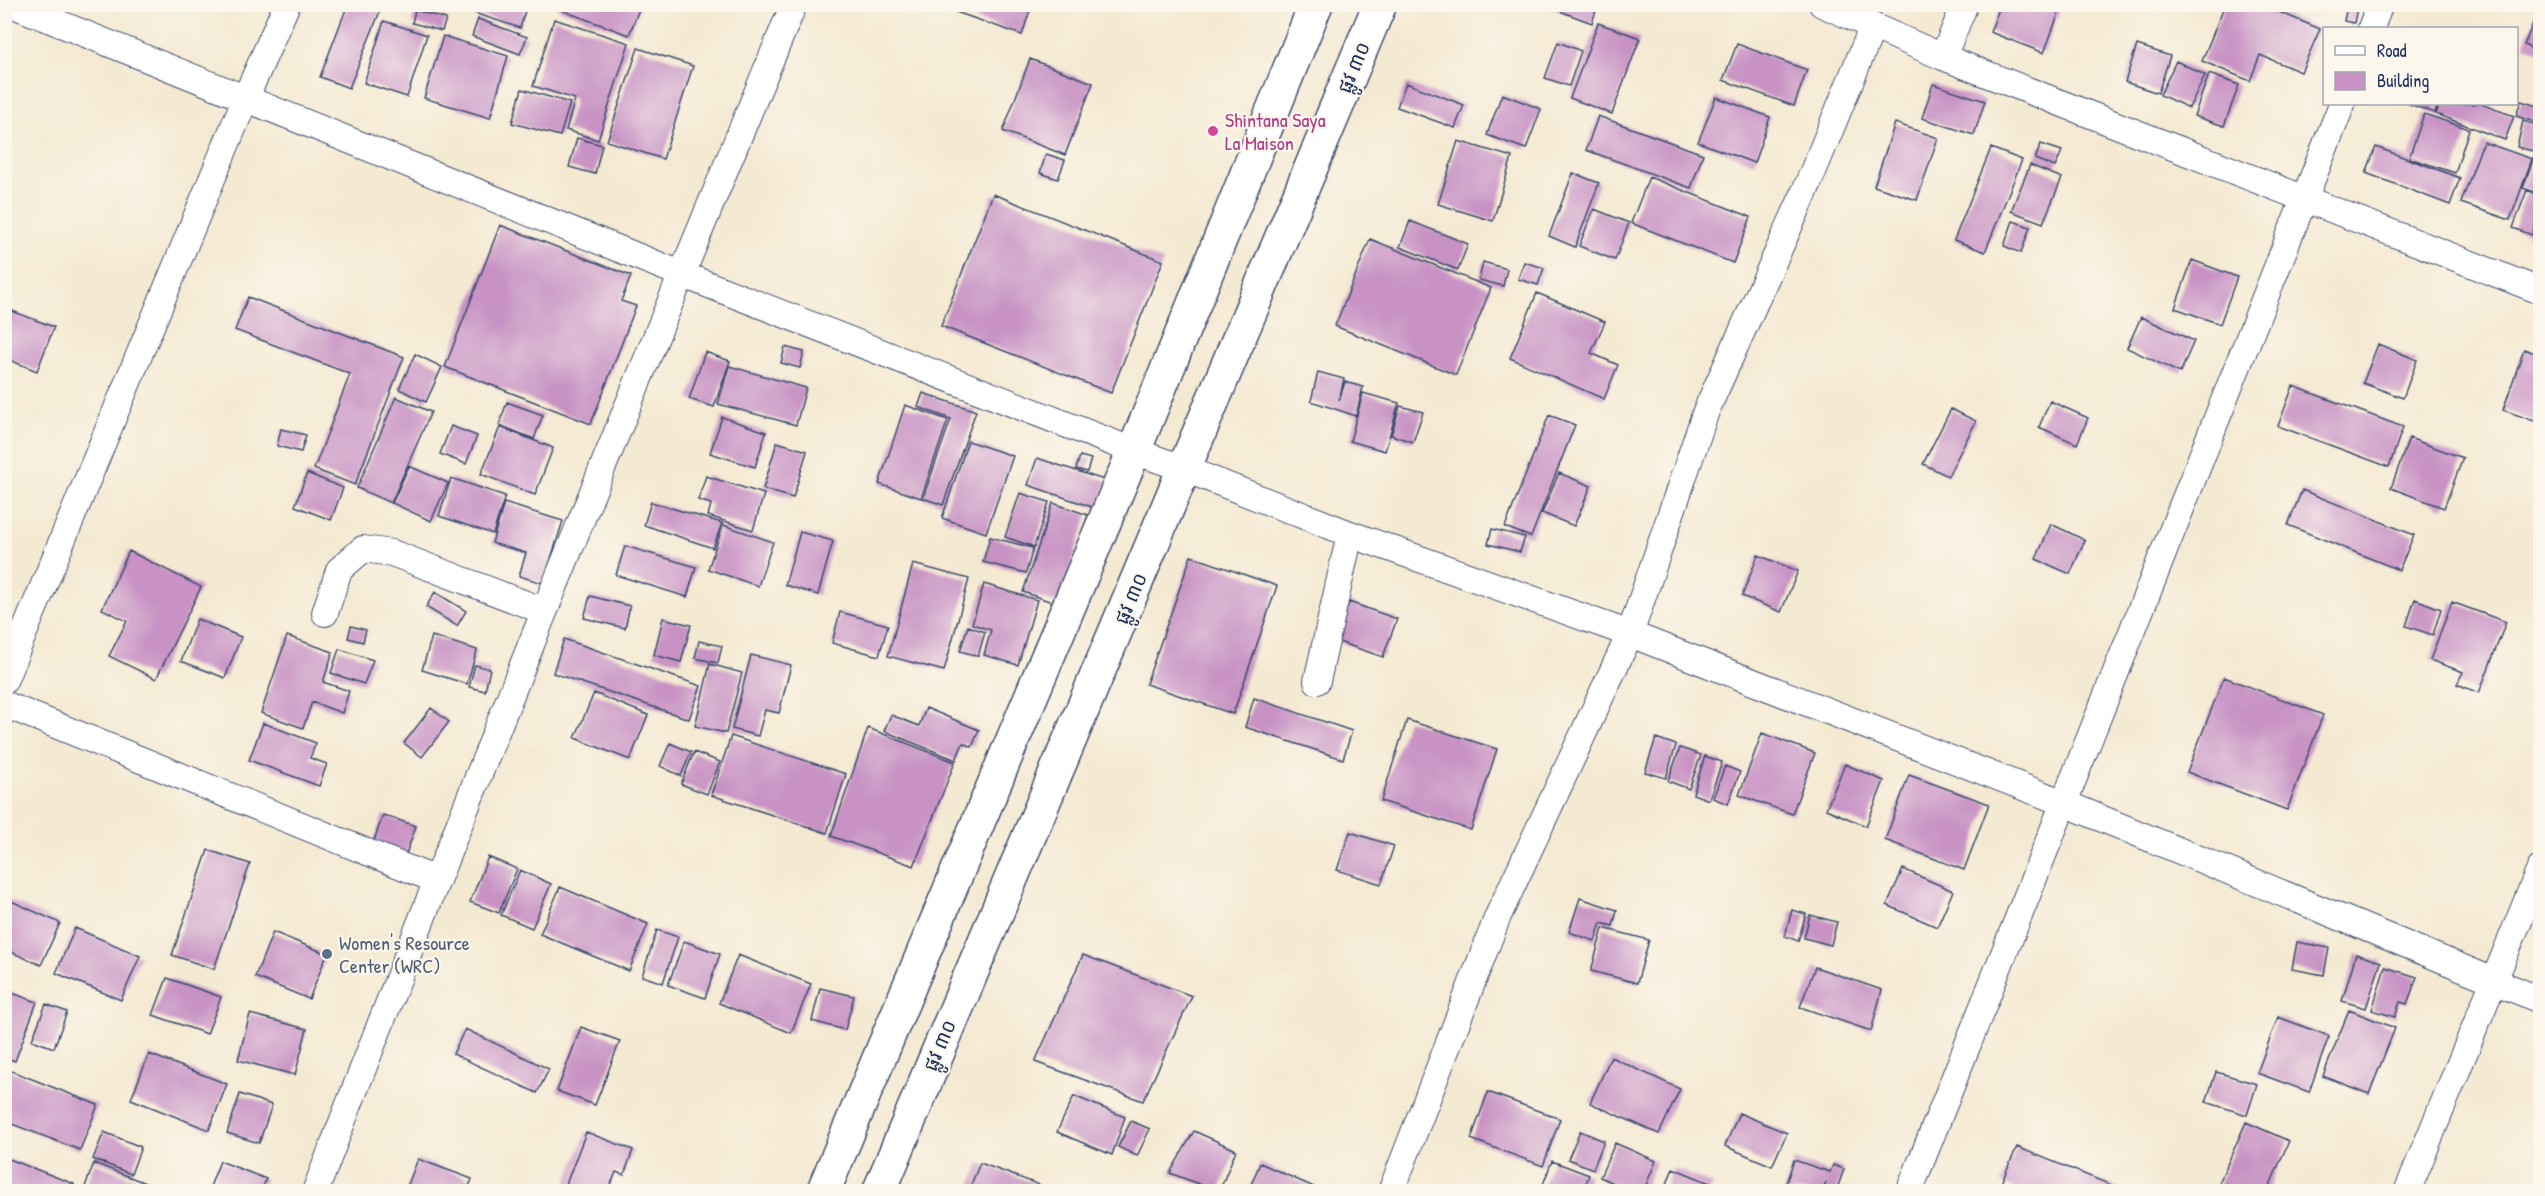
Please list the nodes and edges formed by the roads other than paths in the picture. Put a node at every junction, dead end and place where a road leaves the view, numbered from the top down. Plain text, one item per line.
1 (11, 4) edge
2 (287, 4) edge
3 (794, 4) edge
4 (1316, 4) edge
5 (1380, 4) edge
6 (1822, 4) edge
7 (1965, 4) edge
8 (2380, 4) edge
9 (1873, 26) junction
10 (2371, 27) edge
11 (1943, 57) junction
12 (246, 97) junction
13 (2342, 105) edge
14 (2304, 200) junction
15 (681, 274) junction
16 (2541, 291) edge
17 (1134, 451) junction
18 (1185, 469) junction
19 (1350, 534) junction
20 (544, 611) junction
21 (325, 613) dead end
22 (1630, 634) junction
23 (4, 681) edge
24 (1317, 681) dead end
25 (4, 704) edge
26 (2064, 803) junction
27 (2541, 869) edge
28 (436, 880) junction
29 (2494, 980) junction
30 (2541, 999) edge
31 (315, 1191) edge
32 (823, 1191) edge
33 (879, 1191) edge
34 (1391, 1191) edge
35 (1909, 1191) edge
36 (2407, 1191) edge

1 - 12 street
2 - 12 street
3 - 15 street
4 - 17 street
5 - 18 street, ផ្លូវ ៣០
6 - 9 street
7 - 11 street
8 - 10 street
9 - 11 street
9 - 22 street
11 - 14 street
12 - 15 street
12 - 23 street
13 - 14 street
14 - 16 street
14 - 26 street
15 - 17 street
15 - 20 street
17 - 18 street
17 - 32 street
18 - 19 street
18 - 33 street, ផ្លូវ ៣០
19 - 22 street
19 - 24 street
20 - 21 street
20 - 28 street
22 - 26 street
22 - 34 street
25 - 28 street
26 - 29 street
26 - 35 street
27 - 29 street
28 - 31 street
29 - 30 street
29 - 36 street

